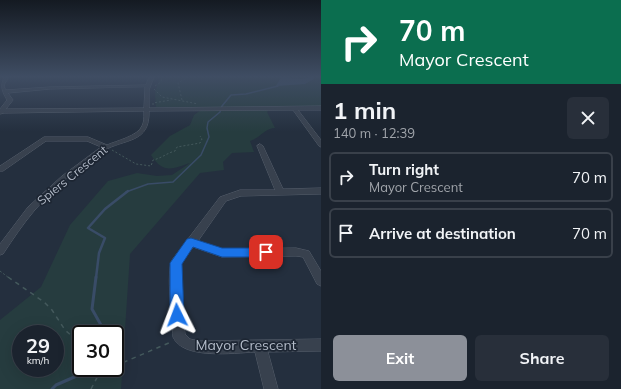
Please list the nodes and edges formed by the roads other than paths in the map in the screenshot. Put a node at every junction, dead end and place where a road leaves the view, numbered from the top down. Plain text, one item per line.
1 (8, 95) edge
2 (148, 95) edge
3 (294, 108) junction
4 (321, 108) edge
5 (149, 109) junction
6 (1, 112) edge
7 (321, 145) edge
8 (107, 146) junction
9 (260, 146) dead end
10 (0, 169) edge
11 (321, 191) edge
12 (280, 192) junction
13 (191, 242) junction
14 (0, 251) edge
15 (321, 281) edge
16 (321, 345) edge
17 (260, 347) junction
18 (271, 389) edge

1 - 6 street
2 - 5 street
3 - 4 street
3 - 5 street
3 - 7 street
5 - 6 street
5 - 8 street, Spiers Crescent
8 - 10 street
8 - 14 street, Spiers Crescent
9 - 12 street
11 - 12 street, Mayor Crescent
12 - 13 street, Mayor Crescent
13 - 15 street
13 - 17 street, Mayor Crescent
16 - 17 street, Mayor Crescent
17 - 18 street

